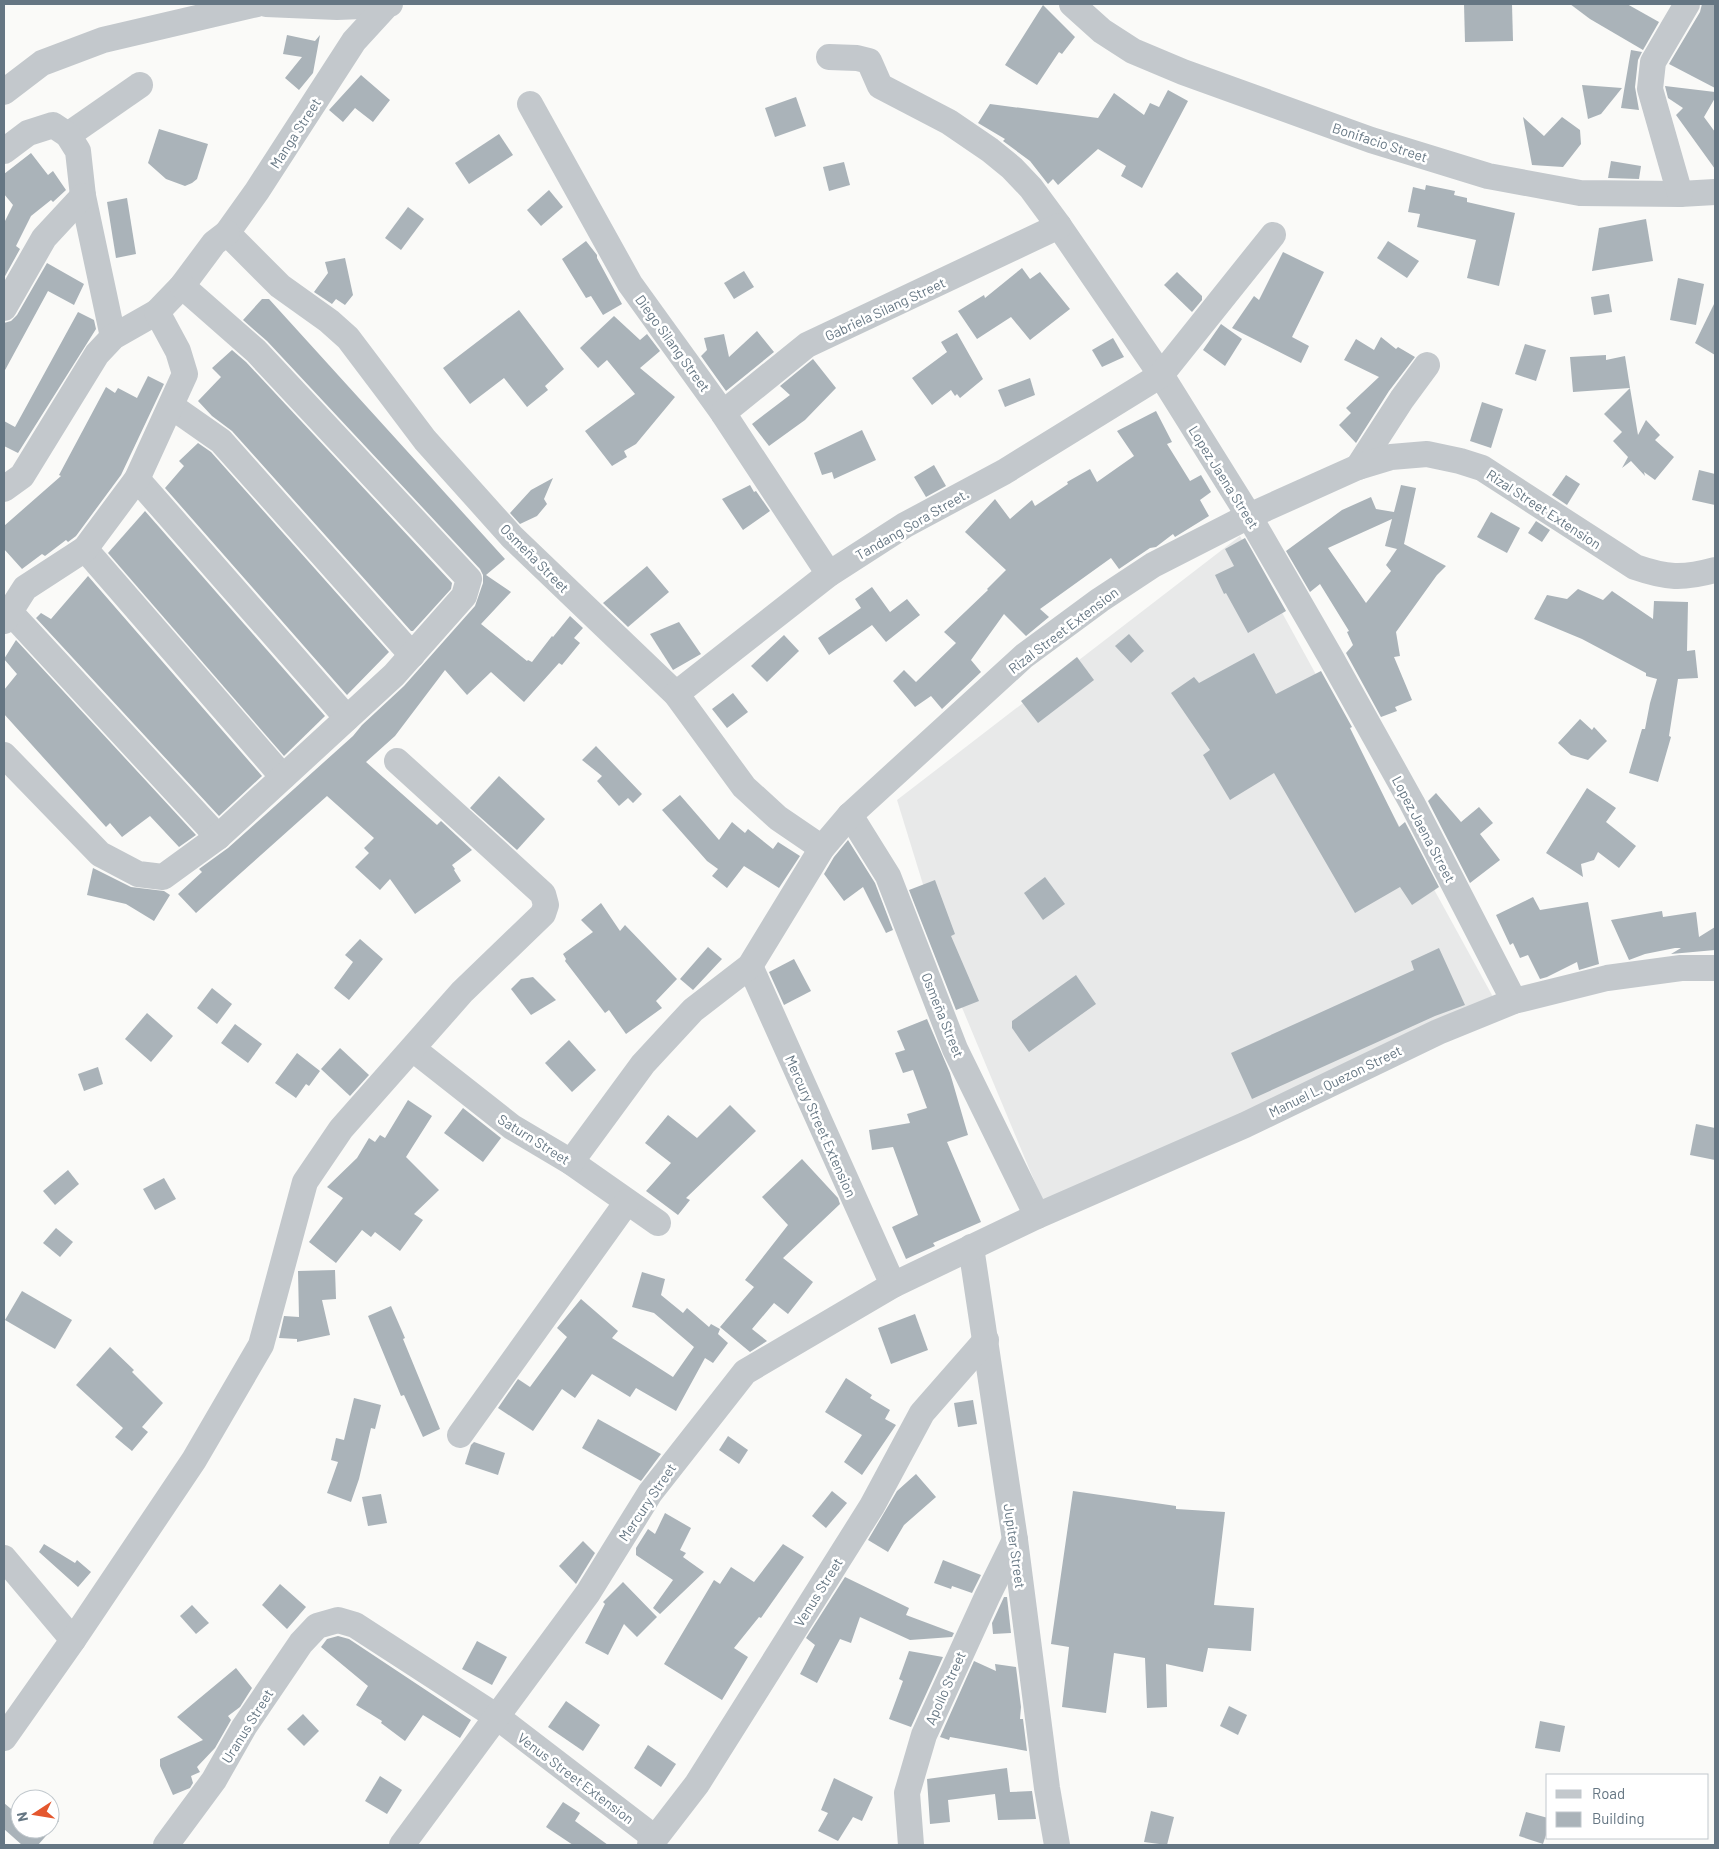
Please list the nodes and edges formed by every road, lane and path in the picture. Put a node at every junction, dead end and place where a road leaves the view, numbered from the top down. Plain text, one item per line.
1 (257, 4) edge
2 (266, 4) edge
3 (388, 4) edge
4 (1072, 4) edge
5 (1687, 4) edge
6 (336, 6) edge
7 (828, 57) dead end
8 (140, 85) dead end
9 (4, 92) edge
10 (530, 104) dead end
11 (68, 135) junction
12 (4, 151) edge
13 (1715, 192) edge
14 (1680, 194) junction
15 (83, 196) junction
16 (1059, 226) junction
17 (227, 233) junction
18 (1273, 235) dead end
19 (182, 286) junction
20 (4, 308) edge
21 (157, 312) junction
22 (112, 336) junction
23 (1427, 365) dead end
24 (1161, 375) junction
25 (171, 406) junction
26 (723, 413) junction
27 (1358, 467) junction
28 (137, 480) junction
29 (4, 489) edge
30 (1249, 516) junction
31 (85, 549) junction
32 (1715, 570) edge
33 (829, 574) junction
34 (7, 616) edge
35 (412, 654) junction
36 (676, 694) junction
37 (347, 718) junction
38 (4, 755) edge
39 (397, 761) dead end
40 (283, 777) junction
41 (850, 815) junction
42 (218, 837) junction
43 (822, 848) junction
44 (750, 966) junction
45 (1715, 968) edge
46 (1514, 1001) junction
47 (412, 1049) junction
48 (571, 1162) junction
49 (627, 1202) junction
50 (1037, 1216) junction
51 (658, 1223) dead end
52 (971, 1247) junction
53 (893, 1285) junction
54 (986, 1340) junction
55 (460, 1435) dead end
56 (1015, 1540) junction
57 (4, 1558) edge
58 (338, 1620) joint
59 (73, 1640) junction
60 (496, 1718) junction
61 (4, 1738) edge
62 (652, 1842) edge
63 (166, 1845) edge
64 (402, 1845) edge
65 (911, 1845) edge
66 (1057, 1845) edge

1 - 9 street
2 - 6 street
3 - 6 street
3 - 17 street, Manga Street
4 - 14 street, Bonifacio Street
5 - 14 street
7 - 16 street, Lopez Jaena Street
8 - 11 street
10 - 26 street, Diego Silang Street
11 - 12 street
11 - 15 street
13 - 14 street, Bonifacio Street
15 - 20 street
15 - 22 street
16 - 24 street, Lopez Jaena Street
16 - 26 street, Gabriela Silang Street
17 - 19 street, Manga Street
17 - 36 street, Osmeña Street
18 - 24 street, Tandang Sora Street.
19 - 21 street, Manga Street
19 - 35 street
21 - 22 street, Manga Street
21 - 25 street
22 - 29 street
23 - 27 street
24 - 30 street, Lopez Jaena Street
24 - 33 street, Tandang Sora Street.
25 - 28 street
25 - 35 street
26 - 33 street, Diego Silang Street
27 - 30 street, Rizal Street Extension
27 - 32 street, Rizal Street Extension
28 - 31 street
28 - 37 street
30 - 41 street, Rizal Street Extension
30 - 46 street, Lopez Jaena Street
31 - 34 street
31 - 40 street
33 - 36 street, Tandang Sora Street.
34 - 42 street
35 - 37 street
36 - 43 street, Osmeña Street
37 - 40 street
38 - 42 street
39 - 47 street
40 - 42 street
41 - 43 street, Rizal Street Extension
41 - 50 street, Osmeña Street
43 - 44 street, Rizal Street Extension
44 - 48 street, Rizal Street Extension
44 - 53 street, Mercury Street Extension
45 - 46 street, Manuel L. Quezon Street
46 - 50 street, Manuel L. Quezon Street
47 - 48 street, Saturn Street
47 - 59 street
48 - 49 street, Saturn Street
49 - 51 street, Saturn Street
49 - 55 street
50 - 52 street, Manuel L. Quezon Street
52 - 53 street, Mercury Street
52 - 54 street, Jupiter Street
53 - 60 street, Mercury Street
54 - 56 street, Jupiter Street
54 - 62 street, Venus Street
56 - 65 street, Apollo Street
56 - 66 street, Jupiter Street
57 - 59 street
58 - 60 street, Venus Street Extension
58 - 63 street, Uranus Street
59 - 61 street
60 - 62 street, Venus Street Extension
60 - 64 street, Mercury Street

